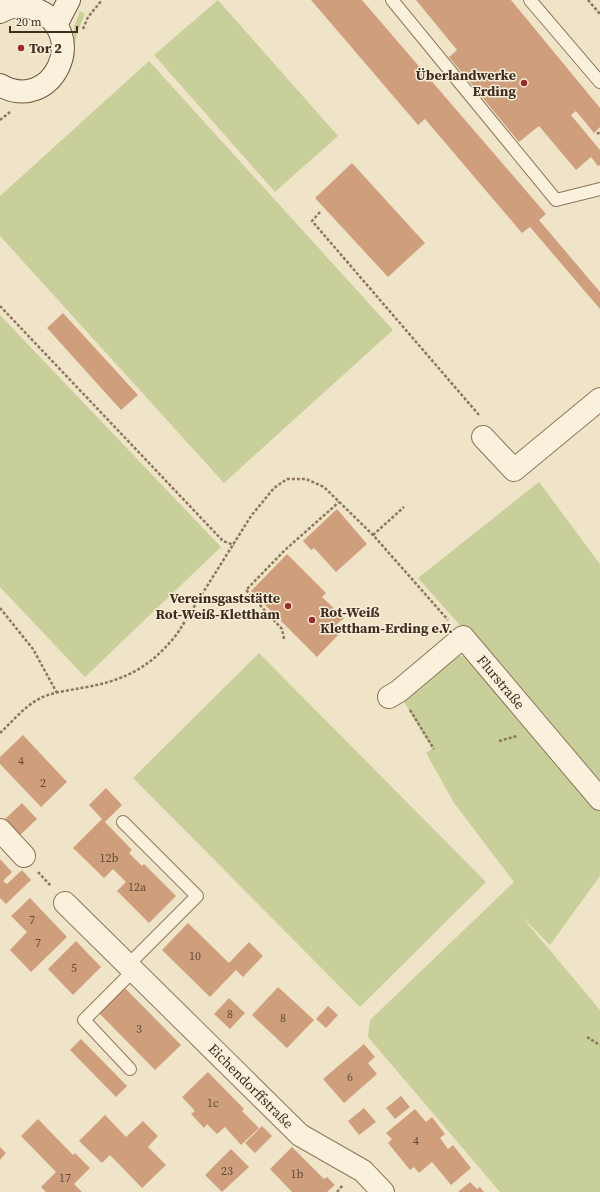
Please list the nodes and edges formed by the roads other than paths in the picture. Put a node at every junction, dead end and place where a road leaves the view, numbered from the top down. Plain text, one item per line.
1 (69, 0) edge
2 (392, 0) edge
3 (530, 0) edge
4 (1, 11) edge
5 (50, 12) edge
6 (600, 82) edge
7 (2, 89) edge
8 (600, 189) edge
9 (600, 399) edge
10 (483, 437) dead end
11 (394, 694) road end
12 (600, 799) edge
13 (123, 822) dead end
14 (0, 830) edge
15 (24, 856) road end
16 (65, 903) road end
17 (131, 968) junction
18 (130, 1069) dead end
19 (384, 1192) edge

1 - 5 street
2 - 8 lane
3 - 6 lane
4 - 5 street
5 - 7 street
9 - 10 street
11 - 12 street, Flurstraße
13 - 17 lane
14 - 15 street
16 - 17 street, Eichendorffstraße
17 - 18 lane
17 - 19 street, Eichendorffstraße

